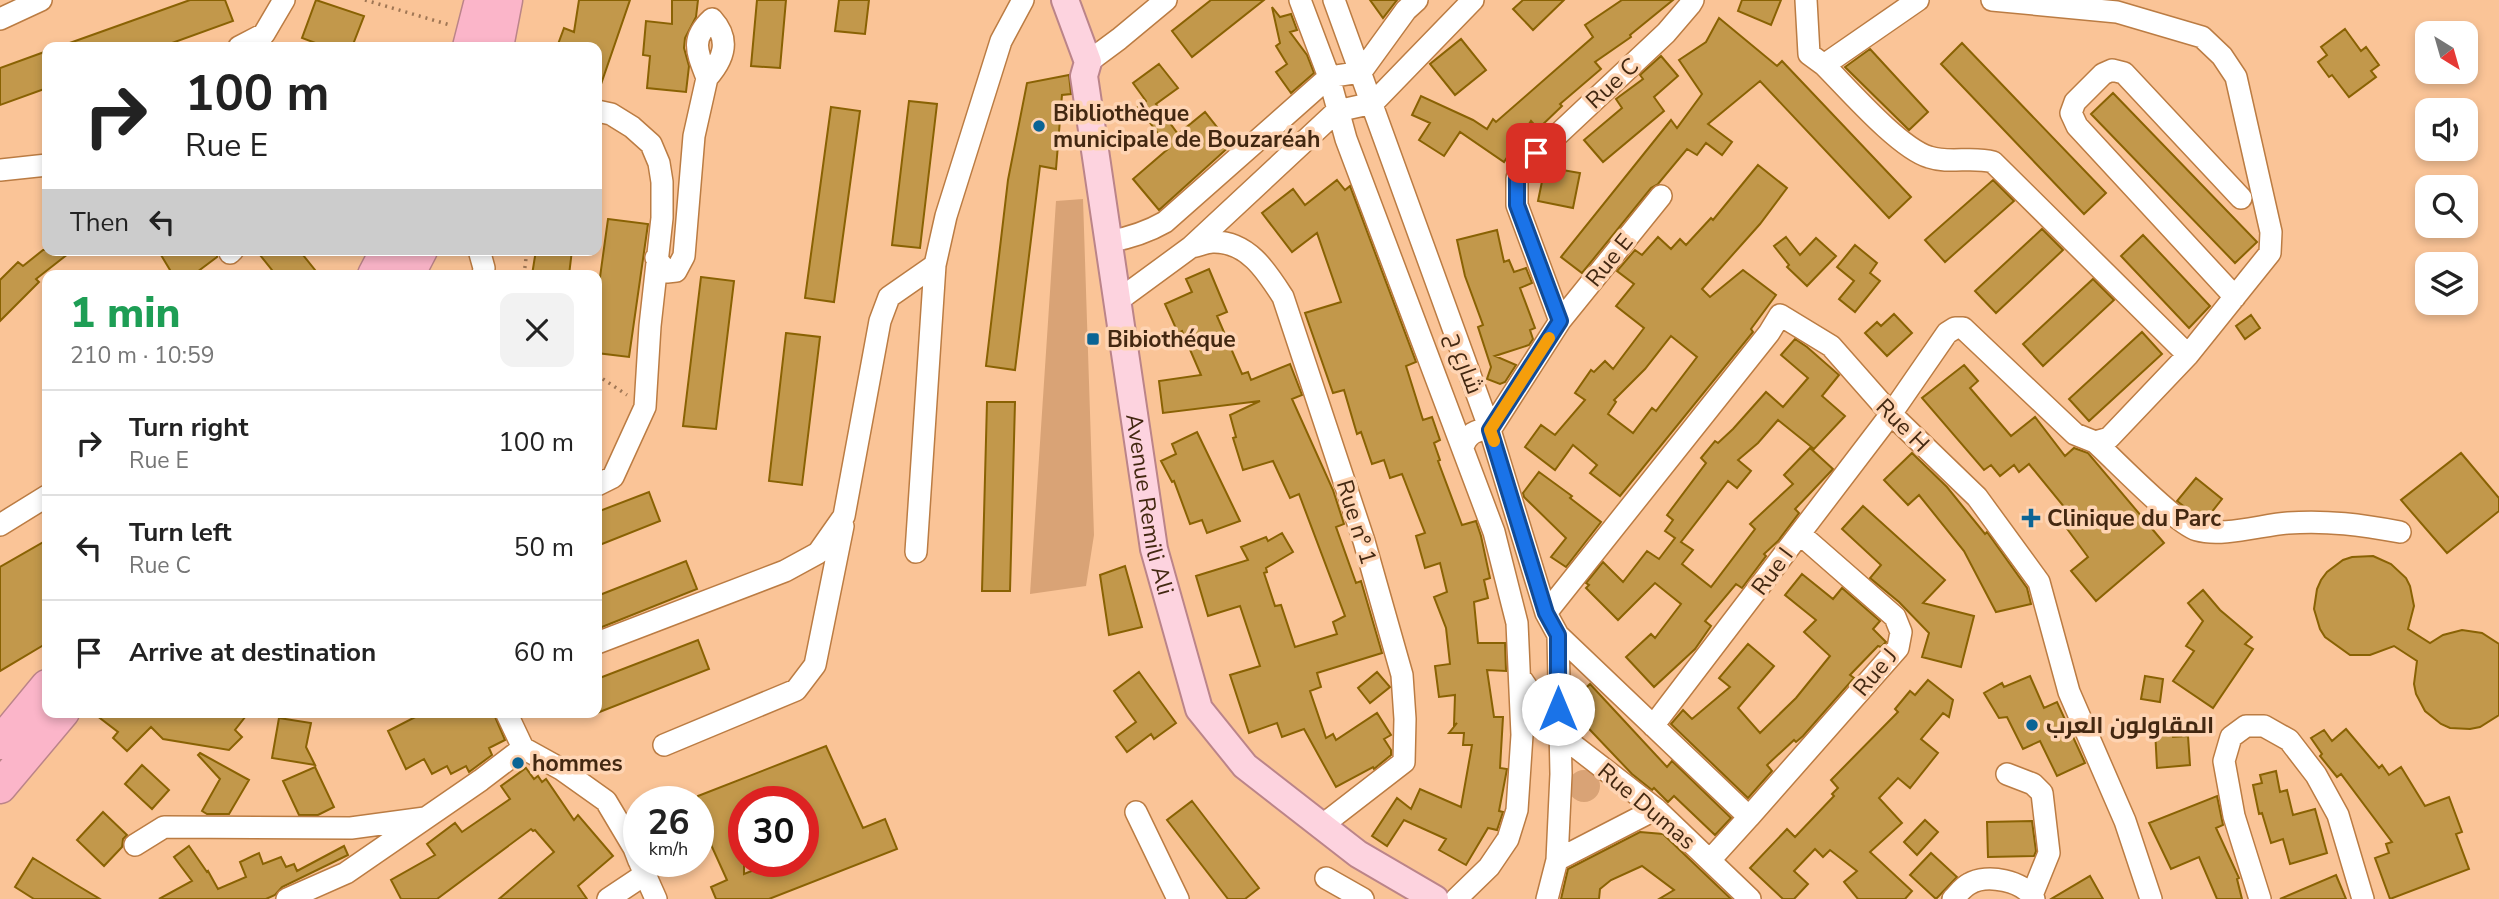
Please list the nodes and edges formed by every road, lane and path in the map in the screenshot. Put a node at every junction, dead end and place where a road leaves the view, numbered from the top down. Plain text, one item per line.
1 (41, 0) edge
2 (284, 0) edge
3 (365, 0) edge
4 (475, 0) edge
5 (481, 0) edge
6 (508, 0) edge
7 (1023, 0) edge
8 (1065, 0) edge
9 (1166, 0) edge
10 (1300, 0) edge
11 (1334, 0) edge
12 (1417, 0) edge
13 (1473, 0) edge
14 (1693, 0) edge
15 (1805, 0) edge
16 (1917, 0) edge
17 (1992, 0) edge
18 (2116, 6) edge
19 (715, 9) edge
20 (0, 19) edge
21 (479, 41) edge
22 (249, 42) edge
23 (1088, 62) junction
24 (1824, 65) junction
25 (1361, 72) junction
26 (1329, 77) junction
27 (1373, 103) junction
28 (1337, 111) junction
29 (602, 112) edge
30 (42, 166) edge
31 (0, 170) edge
32 (1661, 196) dead end
33 (2241, 198) dead end
34 (1108, 242) junction
35 (1191, 247) junction
36 (656, 258) junction
37 (935, 265) junction
38 (2235, 297) junction
39 (1116, 302) junction
40 (1560, 321) junction
41 (2188, 355) junction
42 (602, 378) edge
43 (1474, 388) junction
44 (1444, 401) junction
45 (645, 407) junction
46 (1891, 414) junction
47 (1490, 430) junction
48 (2095, 442) junction
49 (1463, 448) junction
50 (602, 482) edge
51 (42, 499) edge
52 (844, 516) junction
53 (0, 525) edge
54 (2400, 532) dead end
55 (1800, 534) junction
56 (916, 552) dead end
57 (1546, 613) junction
58 (1558, 635) junction
59 (602, 641) edge
60 (1521, 679) junction
61 (42, 692) edge
62 (58, 718) edge
63 (509, 718) edge
64 (1653, 726) junction
65 (1559, 734) junction
66 (0, 743) edge
67 (664, 745) dead end
68 (523, 748) junction
69 (2007, 774) dead end
70 (0, 787) edge
71 (1656, 809) junction
72 (1136, 812) dead end
73 (1749, 817) junction
74 (425, 818) junction
75 (1320, 827) junction
76 (623, 830) edge
77 (135, 845) dead end
78 (1557, 860) junction
79 (1710, 860) junction
80 (629, 877) edge
81 (645, 877) edge
82 (1326, 878) dead end
83 (2033, 897) edge
84 (287, 899) edge
85 (608, 899) edge
86 (656, 899) edge
87 (1178, 899) edge
88 (1363, 899) edge
89 (1435, 899) edge
90 (1457, 899) edge
91 (1547, 899) edge
92 (1750, 899) edge
93 (1952, 899) edge
94 (2151, 899) edge
95 (2260, 899) edge
96 (2363, 899) edge

1 - 20 street
2 - 22 street
3 - 21 path
4 - 21 main road
5 - 21 highway
6 - 21 highway
7 - 37 street
8 - 23 main road, Avenue Remili Ali
9 - 23 street
10 - 26 street
11 - 25 street, شارع ح
12 - 25 street
13 - 27 street
14 - 40 street, Rue C
15 - 24 street
16 - 24 street
17 - 18 street
18 - 38 street
19 - 36 street
23 - 34 main road, Avenue Remili Ali
24 - 41 street
25 - 26 street
25 - 27 street, شارع ح
26 - 28 street
26 - 34 street
27 - 28 street
27 - 43 street, شارع ح
28 - 35 street
28 - 44 street
29 - 36 street
30 - 31 street
32 - 40 street, Rue E
33 - 38 street
34 - 39 main road, Avenue Remili Ali
35 - 39 street
35 - 75 street, Rue n° 1
36 - 45 street
37 - 52 street
37 - 56 street
38 - 41 street
39 - 75 main road, Avenue Remili Ali
40 - 47 street, Rue E
41 - 48 street
42 - 45 path
43 - 44 street
43 - 47 street, شارع ح
44 - 49 street
45 - 50 street
46 - 48 street, Rue I
46 - 55 street, Rue I
46 - 57 street, Rue H
46 - 94 street, Rue H
47 - 49 street
47 - 57 street, شارع ح
48 - 54 street
49 - 60 street
51 - 53 street
52 - 59 street
52 - 67 street
55 - 64 street, Rue I
55 - 73 street, Rue J
57 - 58 street, شارع ح
58 - 64 street
58 - 65 street, شارع ح
60 - 65 street, Rue Dumas
60 - 90 street
61 - 66 highway
62 - 70 highway
63 - 68 street
64 - 73 street
65 - 71 street, Rue Dumas
65 - 78 street, شارع ح
68 - 74 street
68 - 76 street
69 - 83 street
71 - 78 street
71 - 79 street, Rue Dumas
72 - 87 street
73 - 79 street, Rue J
74 - 77 street
74 - 84 street
75 - 89 main road, Avenue Remili Ali
78 - 91 street, شارع ح
79 - 92 street, Rue Dumas
80 - 85 street
81 - 86 street
82 - 88 street
83 - 93 street
95 - 96 street

